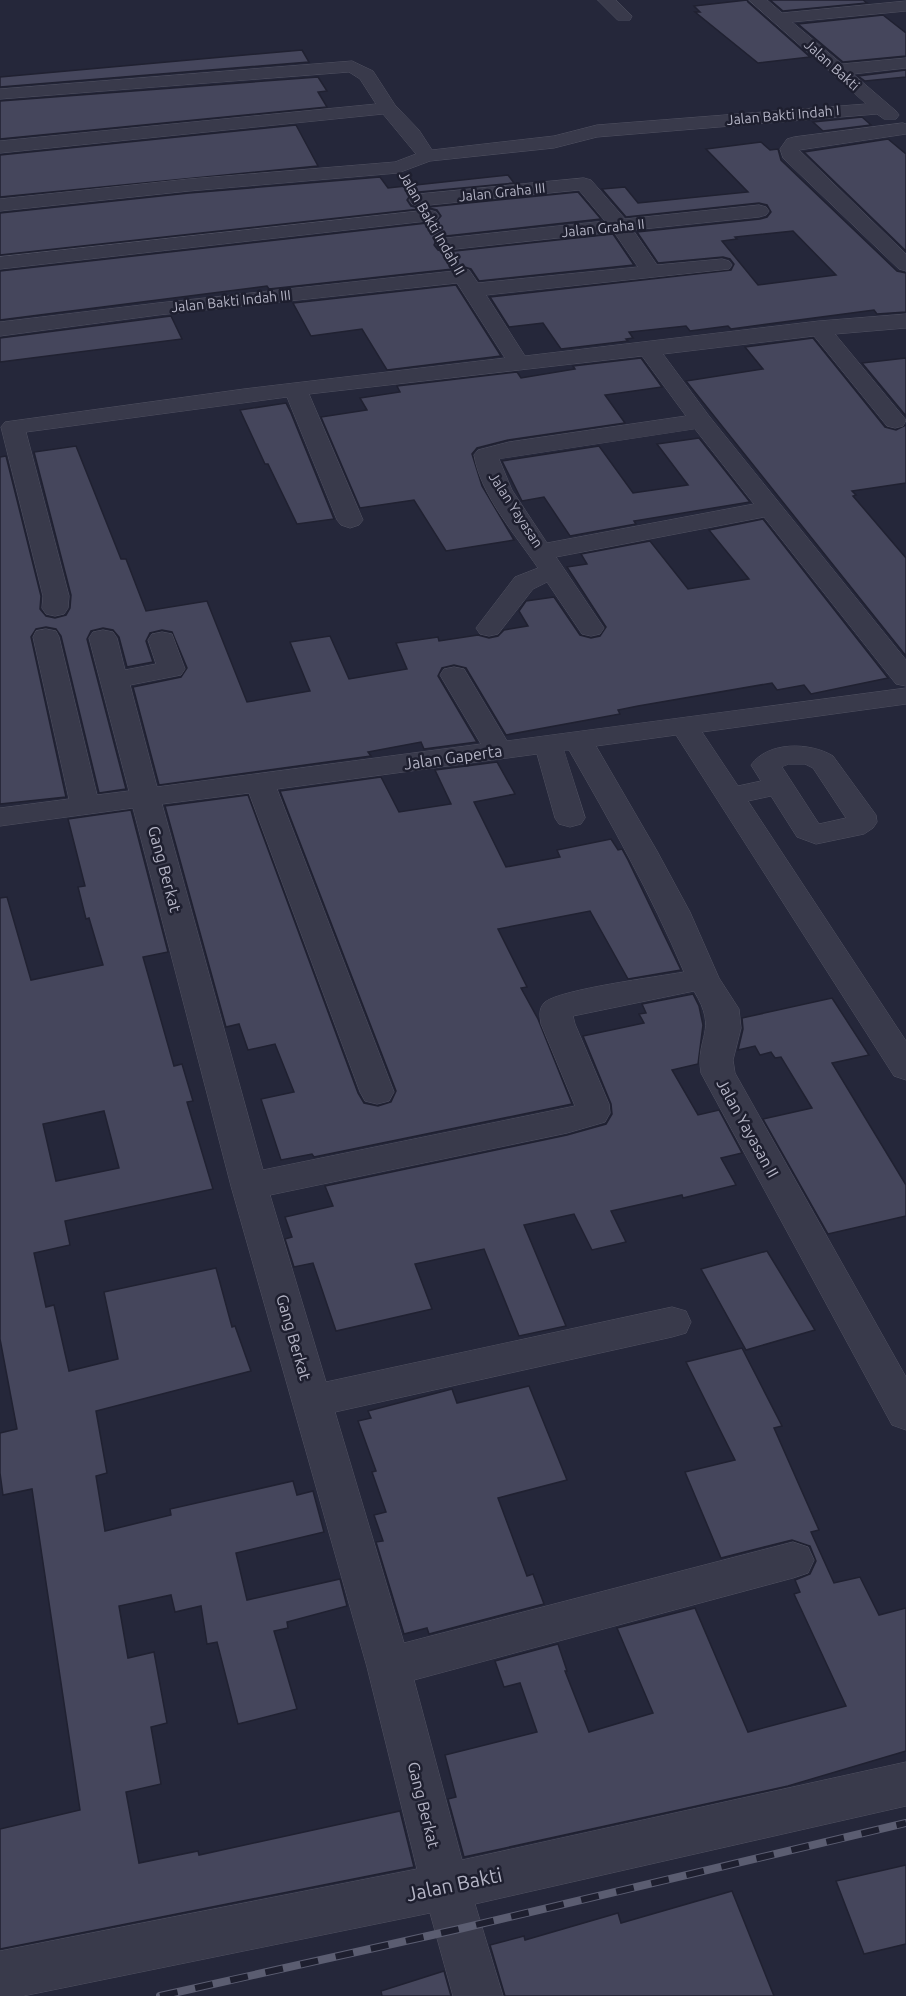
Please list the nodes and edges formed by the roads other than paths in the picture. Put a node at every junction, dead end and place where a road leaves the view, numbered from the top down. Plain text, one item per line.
1 (606, 0) edge
2 (757, 0) edge
3 (906, 6) edge
4 (624, 16) dead end
5 (778, 18) junction
6 (824, 35) dead end
7 (801, 37) junction
8 (906, 63) edge
9 (838, 70) junction
10 (0, 94) edge
11 (388, 108) junction
12 (897, 120) edge
13 (597, 131) junction
14 (490, 132) dead end
15 (0, 147) edge
16 (427, 156) junction
17 (399, 167) junction
18 (0, 205) edge
19 (424, 208) junction
20 (759, 211) dead end
21 (620, 226) junction
22 (446, 244) junction
23 (0, 263) edge
24 (722, 265) dead end
25 (906, 265) edge
26 (651, 271) junction
27 (468, 283) junction
28 (906, 321) edge
29 (819, 328) junction
30 (0, 329) edge
31 (648, 349) junction
32 (519, 363) junction
33 (296, 391) junction
34 (701, 421) junction
35 (895, 421) dead end
36 (772, 508) junction
37 (350, 520) dead end
38 (546, 562) junction
39 (55, 608) dead end
40 (489, 628) dead end
41 (591, 628) dead end
42 (46, 637) dead end
43 (103, 638) dead end
44 (162, 640) dead end
45 (454, 675) dead end
46 (906, 678) edge
47 (114, 680) junction
48 (906, 696) edge
49 (684, 726) junction
50 (563, 742) junction
51 (499, 751) junction
52 (776, 780) dead end
53 (260, 784) junction
54 (727, 790) junction
55 (146, 797) junction
56 (85, 805) junction
57 (0, 817) edge
58 (570, 818) dead end
59 (703, 979) junction
60 (906, 1068) edge
61 (377, 1092) dead end
62 (249, 1186) junction
63 (672, 1322) dead end
64 (313, 1401) junction
65 (906, 1414) edge
66 (794, 1560) dead end
67 (389, 1667) junction
68 (906, 1784) edge
69 (444, 1882) junction
70 (0, 1976) edge
71 (478, 1996) edge

1 - 4 street
2 - 5 street, Jalan Bakti
3 - 5 street
5 - 7 street, Jalan Bakti
6 - 7 street
7 - 9 street, Jalan Bakti
8 - 9 street
9 - 12 street, Jalan Bakti
10 - 11 street, Jalan Bakti Indah II
11 - 15 street
11 - 16 street, Jalan Bakti Indah II
12 - 13 street, Jalan Bakti Indah I
12 - 25 street
13 - 14 street
13 - 16 street
16 - 17 street, Jalan Bakti Indah II
17 - 18 street
17 - 19 street, Jalan Bakti Indah II
19 - 21 street, Jalan Graha III
19 - 22 street, Jalan Bakti Indah II
19 - 23 street, Jalan Graha III
20 - 21 street, Jalan Graha II
21 - 22 street, Jalan Graha II
21 - 26 street
22 - 27 street, Jalan Bakti Indah II
24 - 26 street, Jalan Bakti Indah III
26 - 27 street, Jalan Bakti Indah III
27 - 30 street, Jalan Bakti Indah III
27 - 32 street, Jalan Bakti Indah II
28 - 29 street
29 - 31 street
29 - 35 street
31 - 32 street
31 - 34 street
32 - 33 street
33 - 37 street
33 - 39 street
34 - 36 street
34 - 38 street, Jalan Yayasan
36 - 38 street, Jalan Yayasan
36 - 46 street
38 - 40 street
38 - 41 street
42 - 56 street
43 - 47 street, Gang Berkat
44 - 47 street
45 - 51 street
47 - 55 street, Gang Berkat
48 - 49 street, Jalan Gaperta
49 - 50 street, Jalan Gaperta
49 - 54 street
50 - 51 street, Jalan Gaperta
50 - 58 street
50 - 59 street, Jalan Yayasan II
51 - 53 street, Jalan Gaperta
52 - 54 street
53 - 55 street, Jalan Gaperta
53 - 61 street
54 - 60 street
55 - 56 street, Jalan Gaperta
55 - 62 street, Gang Berkat
56 - 57 street, Jalan Gaperta
59 - 62 street
59 - 65 street, Jalan Yayasan II
62 - 64 street, Gang Berkat
63 - 64 street
64 - 67 street, Gang Berkat
66 - 67 street
67 - 69 street, Gang Berkat
68 - 69 street, Jalan Bakti
69 - 70 street, Jalan Bakti
69 - 71 street, Gang Berkat

